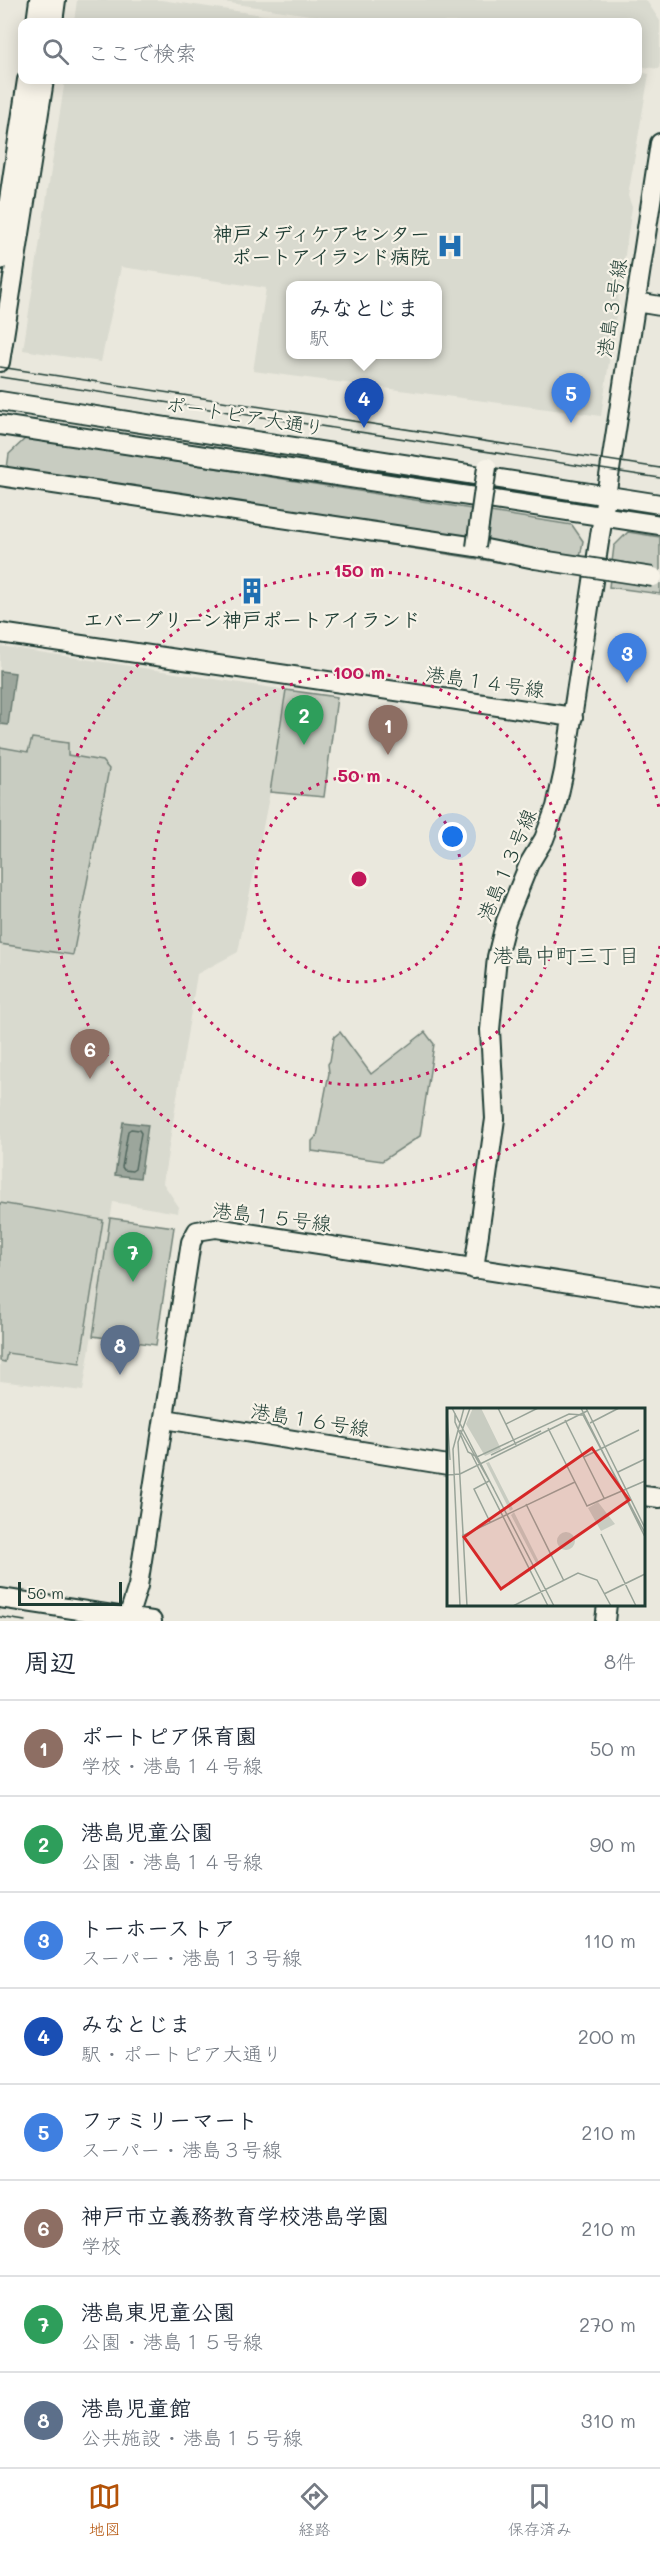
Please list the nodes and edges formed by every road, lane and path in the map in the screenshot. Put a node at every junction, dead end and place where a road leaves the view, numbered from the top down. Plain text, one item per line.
1 (39, 0) edge
2 (56, 0) edge
3 (37, 18) edge
4 (54, 18) edge
5 (26, 84) edge
6 (43, 84) edge
7 (660, 143) edge
8 (0, 260) edge
9 (636, 302) junction
10 (660, 306) edge
11 (0, 362) edge
12 (0, 401) edge
13 (0, 425) edge
14 (487, 466) dead end
15 (0, 476) edge
16 (605, 497) junction
17 (660, 504) edge
18 (602, 516) junction
19 (660, 525) edge
20 (476, 547) junction
21 (656, 577) edge
22 (0, 633) edge
23 (573, 717) junction
24 (474, 1269) junction
25 (660, 1297) edge
26 (165, 1419) junction
27 (447, 1465) edge
28 (645, 1496) edge
29 (660, 1498) edge
30 (0, 1598) edge
31 (607, 1606) edge
32 (127, 1619) edge
33 (152, 1621) edge
34 (605, 1621) edge

1 - 3 street
2 - 4 street
5 - 8 street
6 - 11 street
7 - 9 street, 港島３号線
9 - 10 street
9 - 16 street, 港島３号線
12 - 16 street, ポートピア大通り
13 - 18 street
14 - 20 street, bridge
15 - 20 street
16 - 17 street, ポートピア大通り
16 - 18 street, 港島３号線
18 - 19 street
18 - 23 street, 港島１３号線
20 - 21 street, bridge
22 - 23 street, 港島１４号線
23 - 24 street, 港島１３号線
24 - 25 street, 港島１５号線
24 - 26 street, 港島１５号線
26 - 27 street, 港島１６号線
26 - 32 street, 港島１５号線
28 - 29 street
30 - 32 street
31 - 34 street
32 - 33 street

